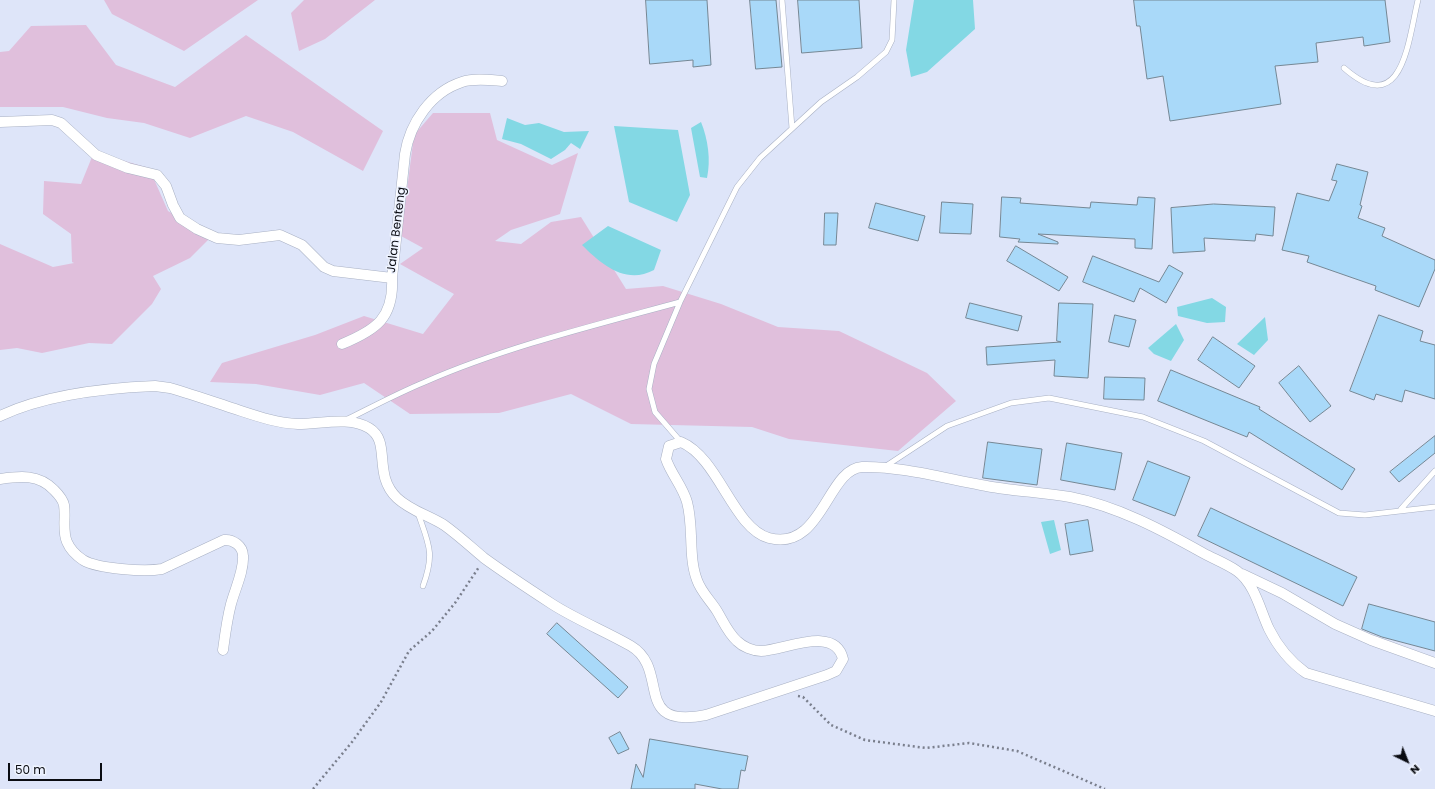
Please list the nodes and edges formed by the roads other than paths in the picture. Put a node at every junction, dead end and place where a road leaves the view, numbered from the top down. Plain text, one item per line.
1 (782, 0) edge
2 (894, 0) edge
3 (1418, 0) edge
4 (1344, 68) dead end
5 (502, 81) dead end
6 (0, 122) edge
7 (792, 128) junction
8 (392, 278) junction
9 (680, 302) junction
10 (342, 344) dead end
11 (0, 416) edge
12 (343, 422) junction
13 (681, 442) junction
14 (884, 468) junction
15 (1435, 471) edge
16 (0, 480) edge
17 (1435, 507) edge
18 (1401, 510) junction
19 (418, 513) junction
20 (1238, 572) junction
21 (423, 586) dead end
22 (222, 650) dead end
23 (1435, 663) edge
24 (1435, 711) edge

1 - 7 lane
2 - 7 lane
3 - 4 lane
5 - 8 street, Jalan Benteng
6 - 8 street, Jalan Benteng
7 - 9 lane
8 - 10 street
9 - 12 lane
9 - 13 lane
11 - 12 street
12 - 19 street
13 - 14 street
13 - 19 street
14 - 18 lane
14 - 20 street
15 - 18 lane
16 - 22 street
17 - 18 lane
19 - 21 lane
20 - 23 street
20 - 24 street

